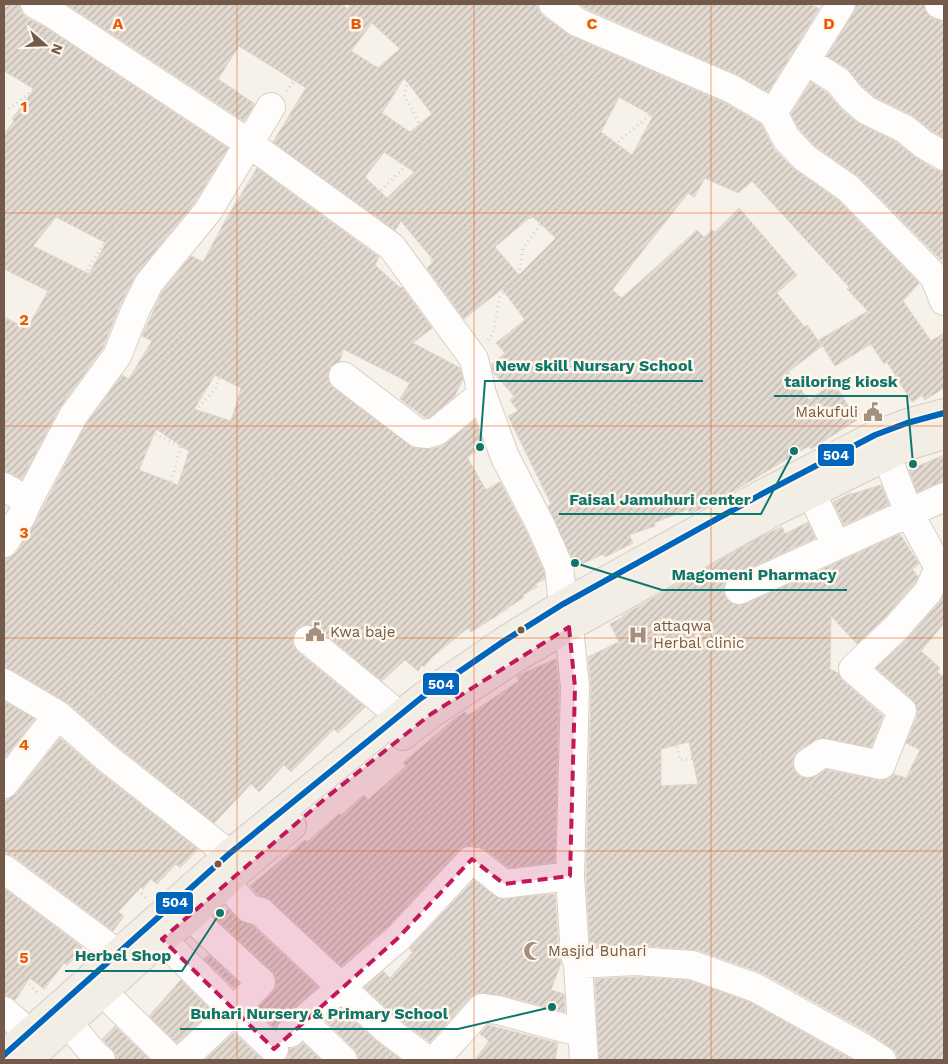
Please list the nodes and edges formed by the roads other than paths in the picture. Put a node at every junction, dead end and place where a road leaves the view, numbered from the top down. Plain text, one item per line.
1 (35, 4) edge
2 (553, 4) edge
3 (940, 4) edge
4 (944, 6) edge
5 (832, 7) edge
6 (807, 61) junction
7 (271, 107) road end
8 (773, 113) junction
9 (250, 144) junction
10 (944, 156) edge
11 (941, 280) edge
12 (343, 376) dead end
13 (482, 394) junction
14 (944, 413) edge
15 (944, 435) edge
16 (887, 457) junction
17 (4, 487) edge
18 (812, 494) junction
19 (944, 497) edge
20 (28, 500) junction
21 (909, 513) junction
22 (10, 534) edge
23 (836, 546) junction
24 (942, 571) edge
25 (740, 590) dead end
26 (566, 616) junction
27 (308, 640) road end
28 (6, 672) edge
29 (58, 715) junction
30 (400, 715) junction
31 (808, 763) road end
32 (5, 783) edge
33 (229, 854) junction
34 (11, 874) edge
35 (570, 876) junction
36 (226, 883) junction
37 (191, 917) junction
38 (162, 926) junction
39 (118, 954) junction
40 (578, 964) junction
41 (341, 987) junction
42 (104, 993) junction
43 (4, 1011) edge
44 (234, 1011) junction
45 (60, 1019) junction
46 (303, 1021) junction
47 (29, 1033) junction
48 (582, 1033) junction
49 (871, 1053) edge
50 (4, 1055) edge
51 (268, 1055) edge
52 (28, 1060) edge
53 (101, 1060) edge
54 (172, 1060) edge
55 (182, 1060) edge
56 (343, 1060) edge
57 (427, 1060) edge
58 (435, 1060) edge
59 (584, 1060) edge

1 - 9 street
2 - 8 street
3 - 4 street
5 - 6 street
6 - 8 street
6 - 10 street
7 - 9 street
8 - 11 street
9 - 13 street
9 - 20 street
12 - 13 street
13 - 26 street
14 - 26 main road
15 - 16 main road
16 - 18 main road
16 - 21 street
17 - 20 street
18 - 23 street
18 - 26 main road
19 - 21 street
20 - 22 street
21 - 23 street
21 - 24 street
23 - 25 street
24 - 31 street
26 - 30 main road
26 - 35 street
26 - 36 main road
27 - 30 street
28 - 29 street
29 - 32 street
29 - 33 street
30 - 33 main road
33 - 38 main road
34 - 39 street
35 - 40 street
35 - 41 street
36 - 37 main road
36 - 41 street
37 - 38 main road
37 - 44 street
38 - 39 main road
38 - 42 main road
38 - 44 street
39 - 45 main road
40 - 48 street
40 - 49 street
41 - 46 street
41 - 57 street
42 - 45 main road
42 - 54 street
43 - 47 street
44 - 51 street
44 - 55 street
45 - 47 main road
45 - 52 main road
45 - 53 street
46 - 51 street
46 - 56 street
47 - 50 main road
48 - 58 street
48 - 59 street

